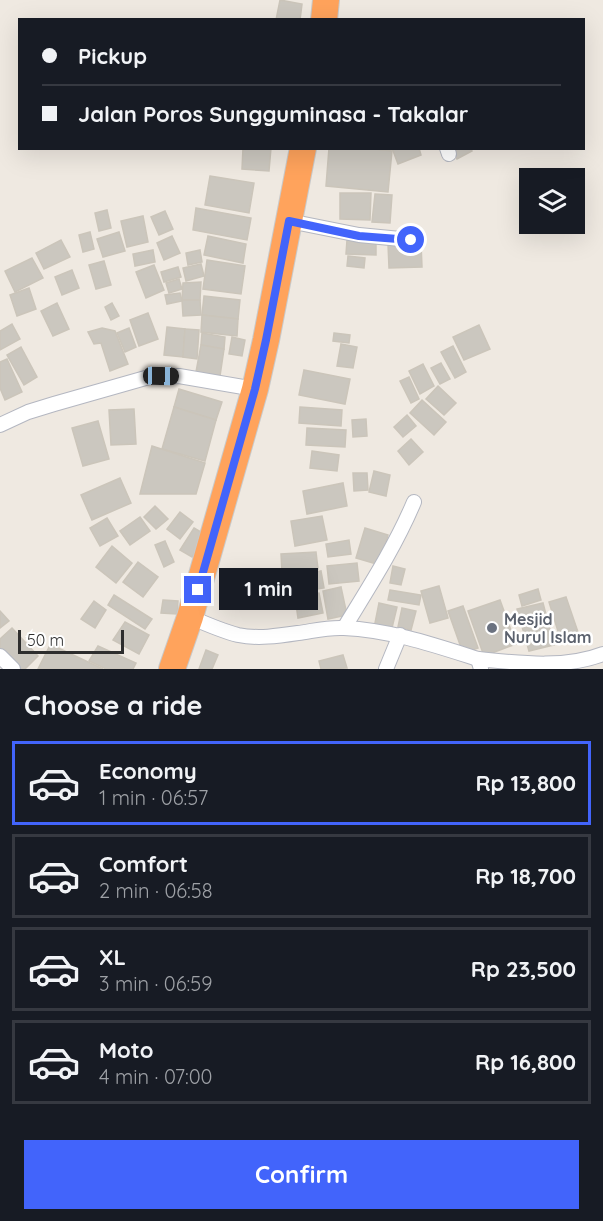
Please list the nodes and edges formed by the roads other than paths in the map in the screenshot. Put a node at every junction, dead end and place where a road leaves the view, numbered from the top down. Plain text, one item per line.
1 (326, 0) edge
2 (324, 18) edge
3 (303, 150) edge
4 (289, 221) junction
5 (411, 240) dead end
6 (255, 389) junction
7 (0, 425) edge
8 (414, 502) dead end
9 (200, 621) junction
10 (344, 628) junction
11 (400, 635) junction
12 (603, 654) edge
13 (0, 656) edge
14 (480, 664) edge
15 (13, 669) edge
16 (172, 669) edge
17 (386, 669) edge

1 - 2 highway
3 - 4 highway
4 - 5 street
4 - 6 highway
6 - 7 street
6 - 9 highway
8 - 10 street
9 - 10 street
9 - 16 highway
10 - 11 street
11 - 14 street
11 - 17 street
12 - 14 street
13 - 15 street

